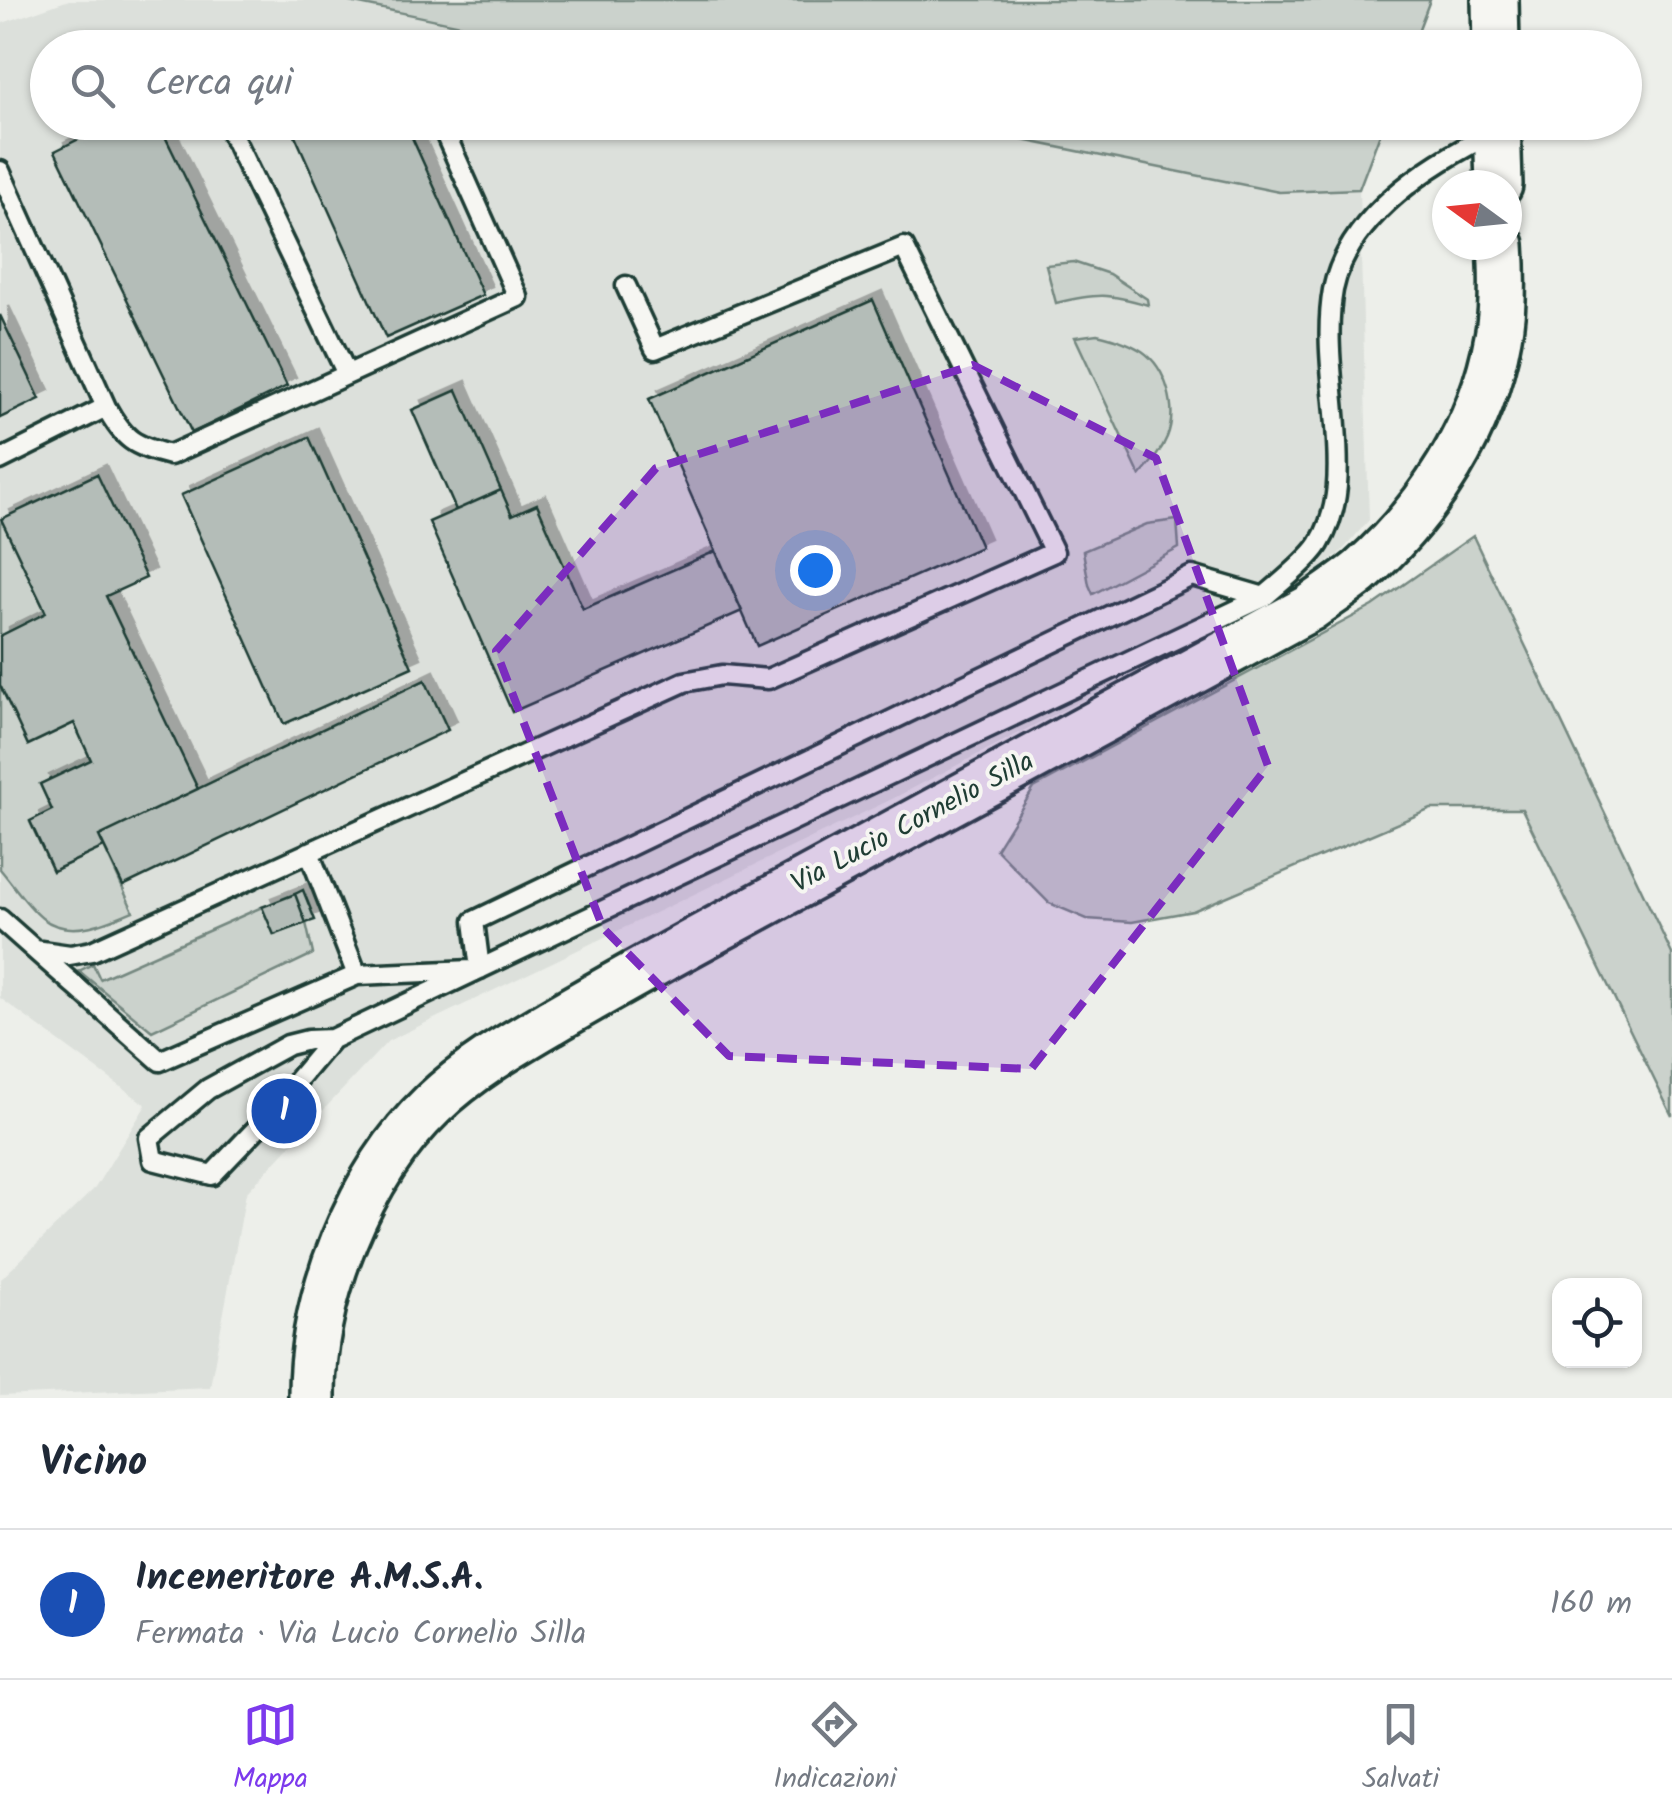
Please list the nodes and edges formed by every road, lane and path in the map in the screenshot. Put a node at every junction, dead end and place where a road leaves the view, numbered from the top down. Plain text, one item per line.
1 (1496, 0) edge
2 (1496, 30) edge
3 (235, 140) edge
4 (448, 140) edge
5 (1474, 140) edge
6 (1497, 140) edge
7 (1498, 170) edge
8 (0, 171) edge
9 (1502, 260) edge
10 (626, 286) dead end
11 (347, 374) junction
12 (106, 407) junction
13 (0, 460) edge
14 (1264, 598) junction
15 (309, 852) junction
16 (0, 919) edge
17 (35, 950) junction
18 (480, 969) junction
19 (357, 976) junction
20 (332, 1039) junction
21 (312, 1381) edge

1 - 2 street
3 - 11 lane
4 - 11 lane
5 - 14 lane, Via Lucio Cornelio Silla
6 - 7 street, Via Lucio Cornelio Silla
8 - 12 lane
9 - 21 street, Via Lucio Cornelio Silla
10 - 15 lane
11 - 12 lane
12 - 13 lane
14 - 18 lane, Via Lucio Cornelio Silla
14 - 18 lane
15 - 17 lane
15 - 19 lane
16 - 17 lane
17 - 19 lane
18 - 19 lane
18 - 20 lane, Via Lucio Cornelio Silla
20 - 20 lane

